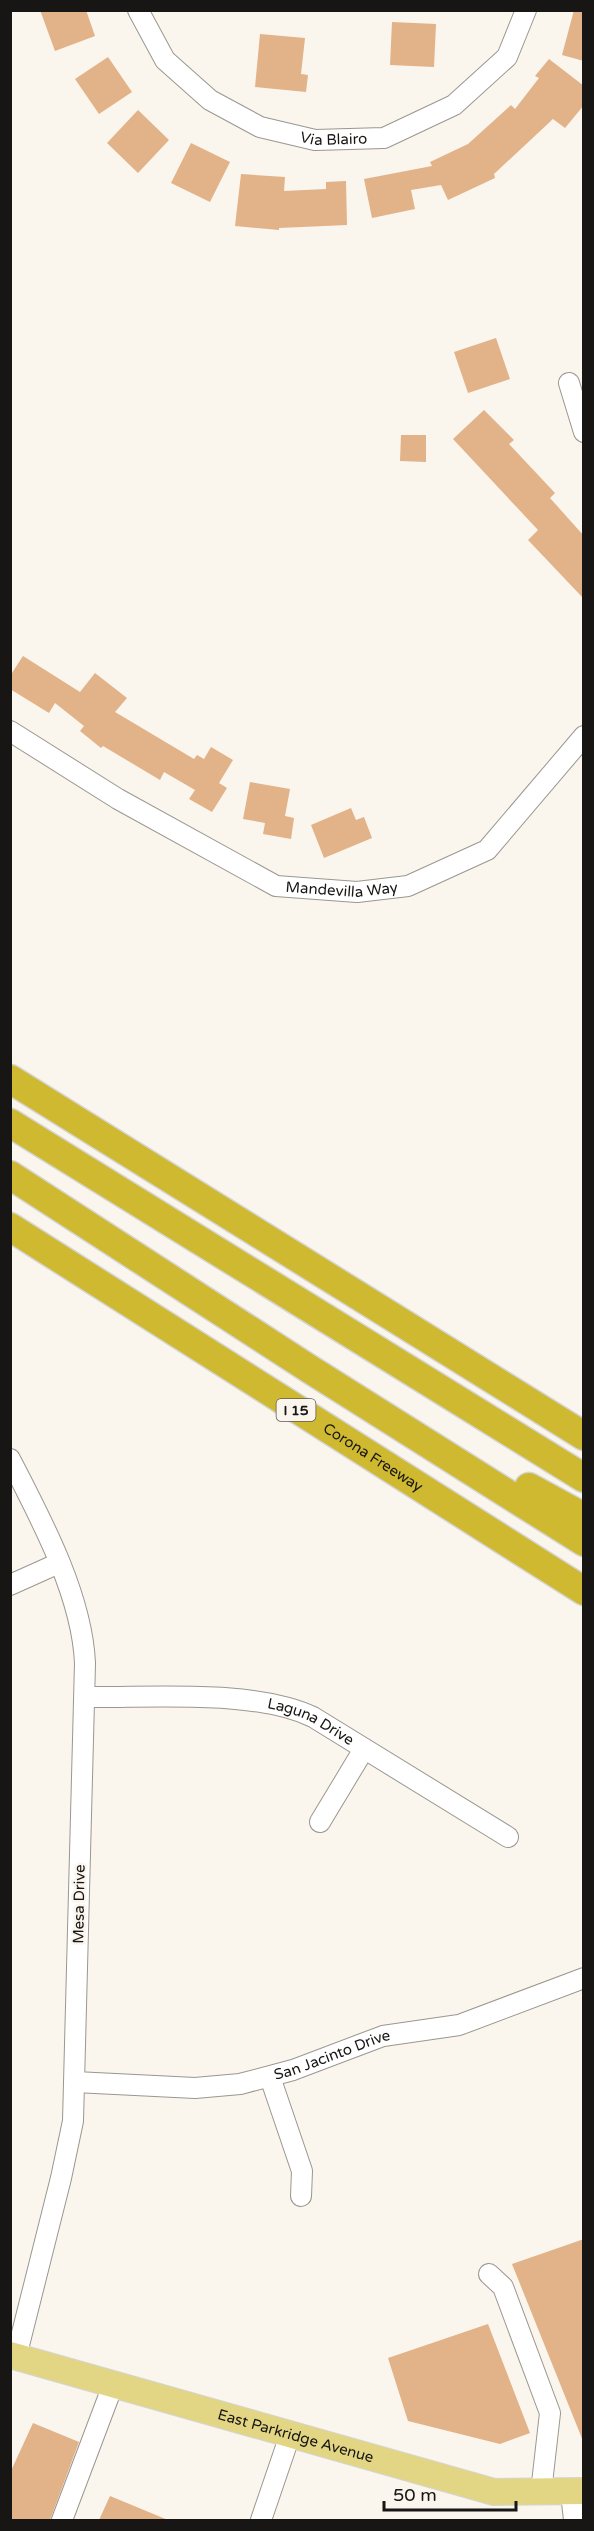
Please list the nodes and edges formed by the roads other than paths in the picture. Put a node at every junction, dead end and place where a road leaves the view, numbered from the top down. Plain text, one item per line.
1 (138, 10) edge
2 (526, 10) edge
3 (569, 383) dead end
4 (584, 432) edge
5 (10, 731) edge
6 (584, 736) edge
7 (10, 1079) edge
8 (10, 1124) edge
9 (10, 1175) edge
10 (10, 1227) edge
11 (421, 1334) junction
12 (354, 1337) junction
13 (318, 1374) junction
14 (584, 1418) edge
15 (584, 1436) edge
16 (10, 1459) edge
17 (584, 1478) edge
18 (584, 1494) edge
19 (584, 1517) edge
20 (584, 1542) edge
21 (59, 1563) junction
22 (10, 1585) edge
23 (584, 1591) edge
24 (85, 1698) junction
25 (364, 1749) junction
26 (320, 1822) dead end
27 (508, 1837) dead end
28 (584, 1978) edge
29 (270, 2077) junction
30 (75, 2082) junction
31 (301, 2196) dead end
32 (489, 2274) dead end
33 (13, 2356) edge
34 (113, 2385) junction
35 (290, 2435) junction
36 (541, 2492) junction
37 (577, 2492) edge
38 (62, 2520) edge
39 (261, 2520) edge
40 (574, 2520) edge

1 - 2 street, Via Blairo
3 - 4 street
5 - 6 street, Mandevilla Way
7 - 11 highway
8 - 12 highway
9 - 13 highway
10 - 23 highway, Corona Freeway / I 15
11 - 14 highway
11 - 15 highway
12 - 17 highway
12 - 18 highway
13 - 19 highway
13 - 20 highway
16 - 21 street, Mesa Drive
21 - 22 street
21 - 24 street, Mesa Drive
24 - 25 street, Laguna Drive
24 - 30 street, Mesa Drive
25 - 26 street
25 - 27 street, Laguna Drive
28 - 29 street, San Jacinto Drive
29 - 30 street, San Jacinto Drive
29 - 31 street
30 - 33 street, Mesa Drive
32 - 36 street
33 - 34 main road, East Parkridge Avenue
34 - 35 main road, East Parkridge Avenue
34 - 38 street
35 - 36 main road, East Parkridge Avenue
35 - 39 street
36 - 37 main road, East Parkridge Avenue
37 - 40 street

